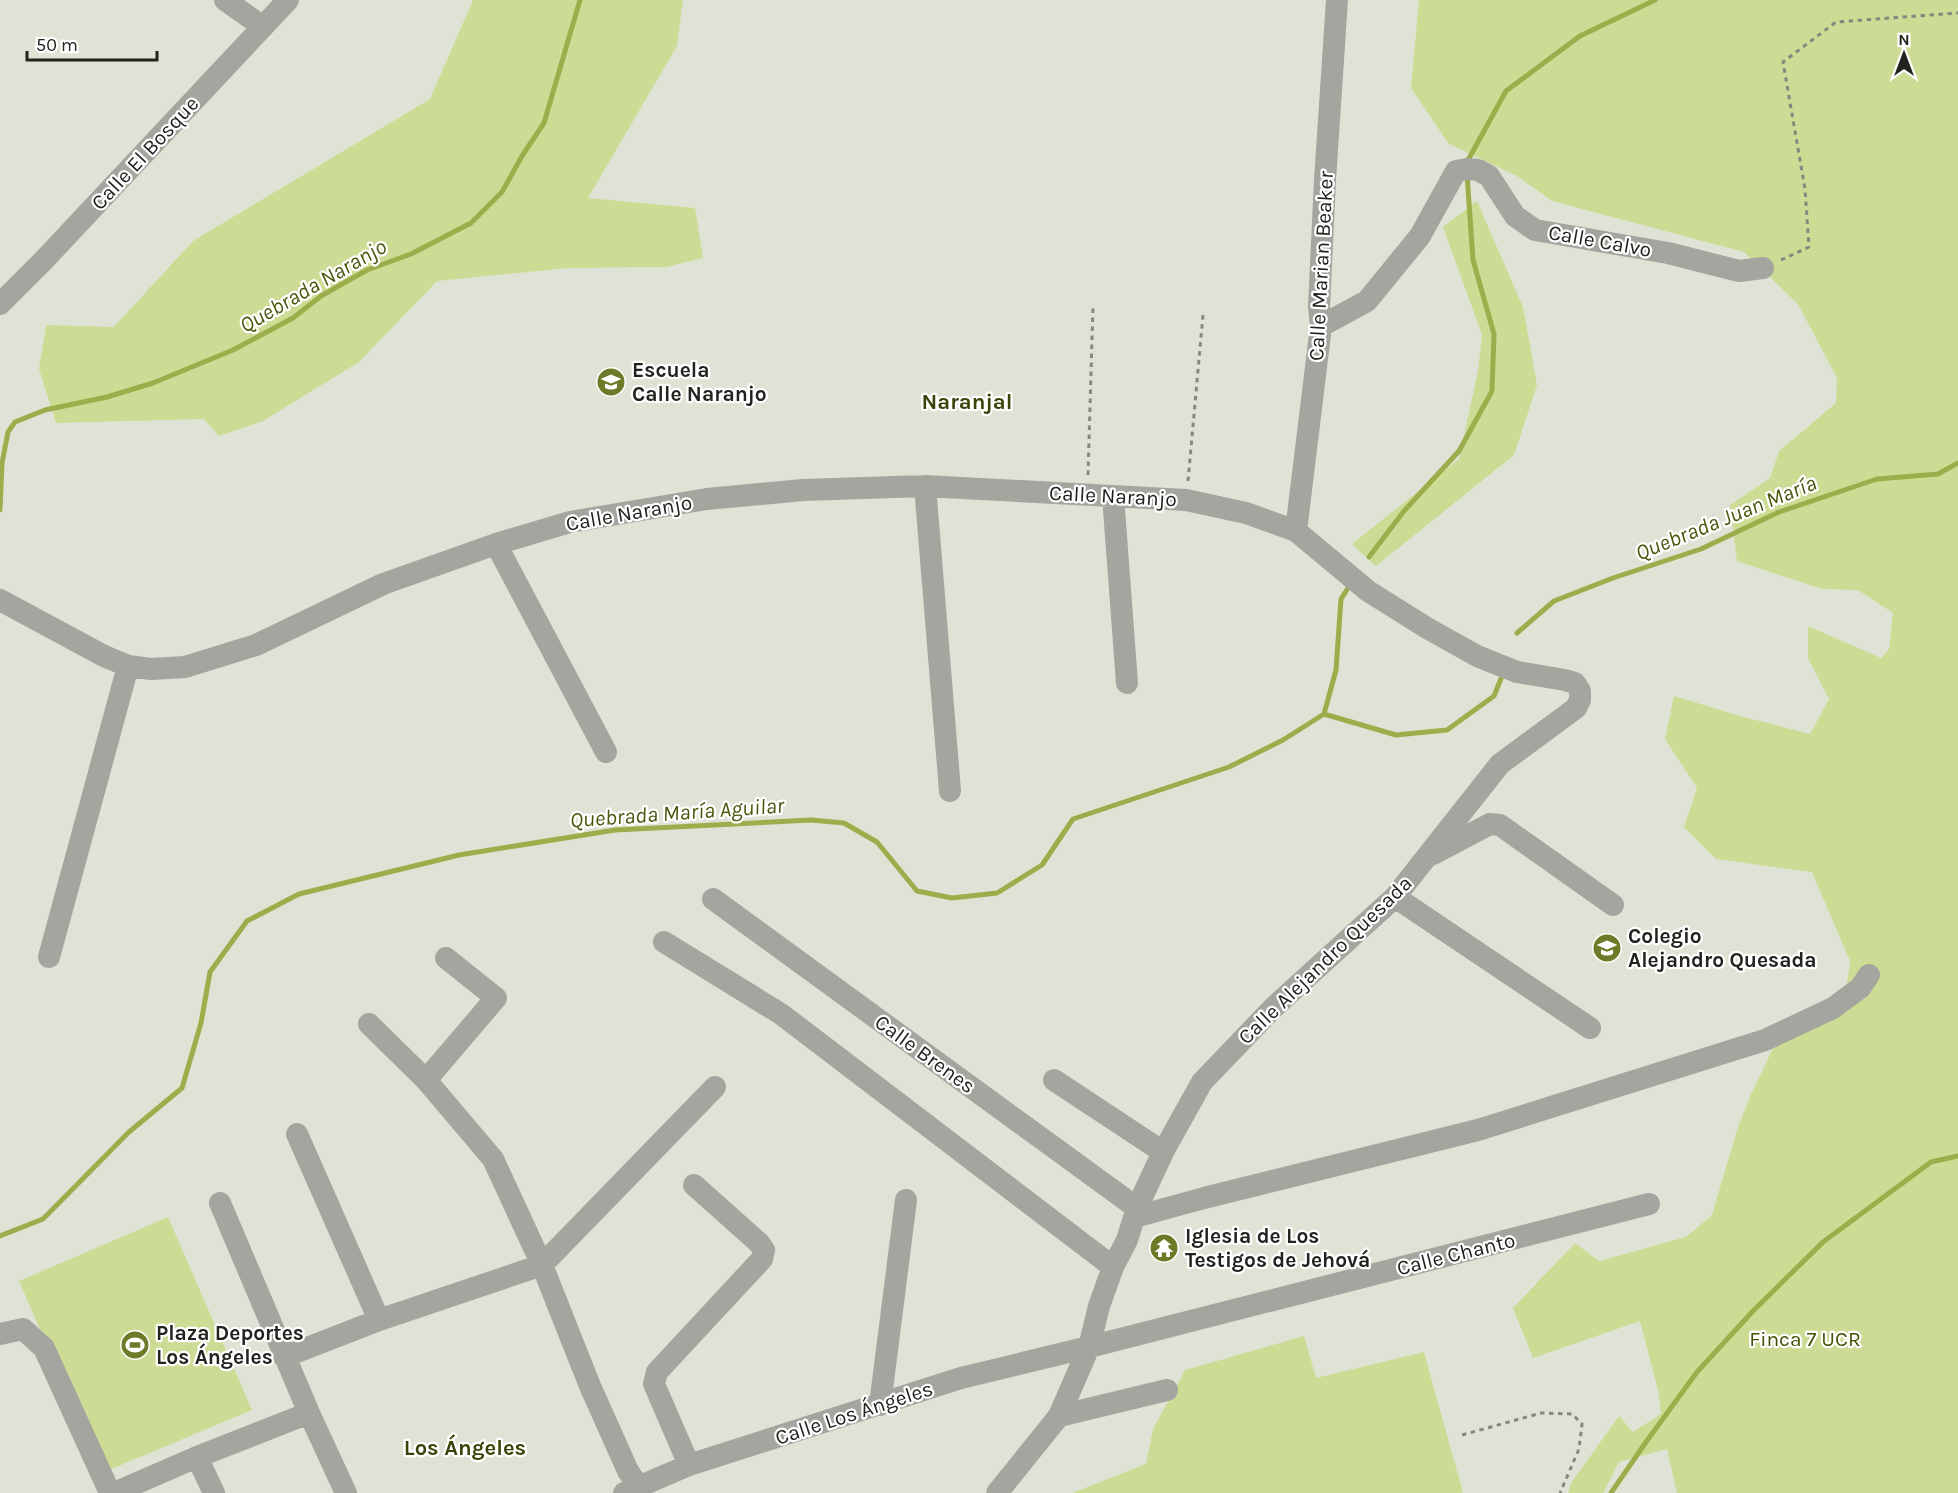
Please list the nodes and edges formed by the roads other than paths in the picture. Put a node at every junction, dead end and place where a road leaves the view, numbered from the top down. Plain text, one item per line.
1 (225, 0) edge
2 (288, 0) edge
3 (1337, 0) edge
4 (263, 27) junction
5 (1763, 268) road end
6 (0, 304) edge
7 (1321, 326) junction
8 (925, 486) junction
9 (1113, 496) junction
10 (1296, 531) junction
11 (496, 544) junction
12 (0, 600) edge
13 (128, 666) junction
14 (1127, 683) dead end
15 (606, 752) dead end
16 (950, 791) dead end
17 (1424, 859) junction
18 (1395, 897) junction
19 (713, 899) dead end
20 (1613, 905) dead end
21 (664, 942) dead end
22 (49, 957) dead end
23 (446, 958) dead end
24 (1869, 975) dead end
25 (369, 1024) dead end
26 (1590, 1028) dead end
27 (426, 1080) junction
28 (1054, 1080) dead end
29 (715, 1087) dead end
30 (297, 1134) dead end
31 (1163, 1152) junction
32 (694, 1185) dead end
33 (906, 1200) dead end
34 (219, 1203) dead end
35 (1649, 1204) dead end
36 (1136, 1213) junction
37 (542, 1265) junction
38 (1113, 1267) junction
39 (379, 1320) junction
40 (0, 1334) edge
41 (1089, 1347) junction
42 (284, 1357) junction
43 (1167, 1390) dead end
44 (880, 1405) junction
45 (309, 1413) junction
46 (1059, 1416) junction
47 (197, 1457) junction
48 (689, 1465) junction
49 (632, 1490) edge
50 (110, 1493) edge
51 (114, 1493) edge
52 (214, 1493) edge
53 (346, 1493) edge
54 (997, 1493) edge

1 - 4 street
2 - 4 street, Calle El Bosque
3 - 7 street, Calle Marian Beaker
4 - 6 street, Calle El Bosque
5 - 7 street, Calle Calvo
7 - 10 street, Calle Marian Beaker
8 - 9 street, Calle Naranjo
8 - 11 street, Calle Naranjo
8 - 16 street
9 - 10 street, Calle Naranjo
9 - 14 street
10 - 17 street, Calle Alejandro Quesada
11 - 13 street, Calle Naranjo
11 - 15 street
12 - 13 street, Calle Naranjo
13 - 22 street
17 - 18 street, Calle Alejandro Quesada
17 - 20 street
18 - 26 street
18 - 31 street, Calle Alejandro Quesada
19 - 36 street, Calle Brenes
21 - 38 street
23 - 27 street
24 - 36 street
25 - 27 street
27 - 37 street
28 - 31 street
29 - 37 street
30 - 39 street
31 - 36 street, Calle Alejandro Quesada
32 - 48 street
33 - 44 street
34 - 42 street
35 - 41 street, Calle Chanto
36 - 38 street, Calle Alejandro Quesada
37 - 39 street
37 - 49 street
38 - 41 street, Calle Alejandro Quesada
39 - 42 street
40 - 50 street
41 - 44 street, Calle Los Ángeles
41 - 46 street, Calle Alejandro Quesada
42 - 45 street
43 - 46 street
44 - 48 street, Calle Los Ángeles
45 - 47 street
45 - 53 street
46 - 54 street, Calle Alejandro Quesada
47 - 51 street
47 - 52 street
48 - 49 street, Calle Los Ángeles

